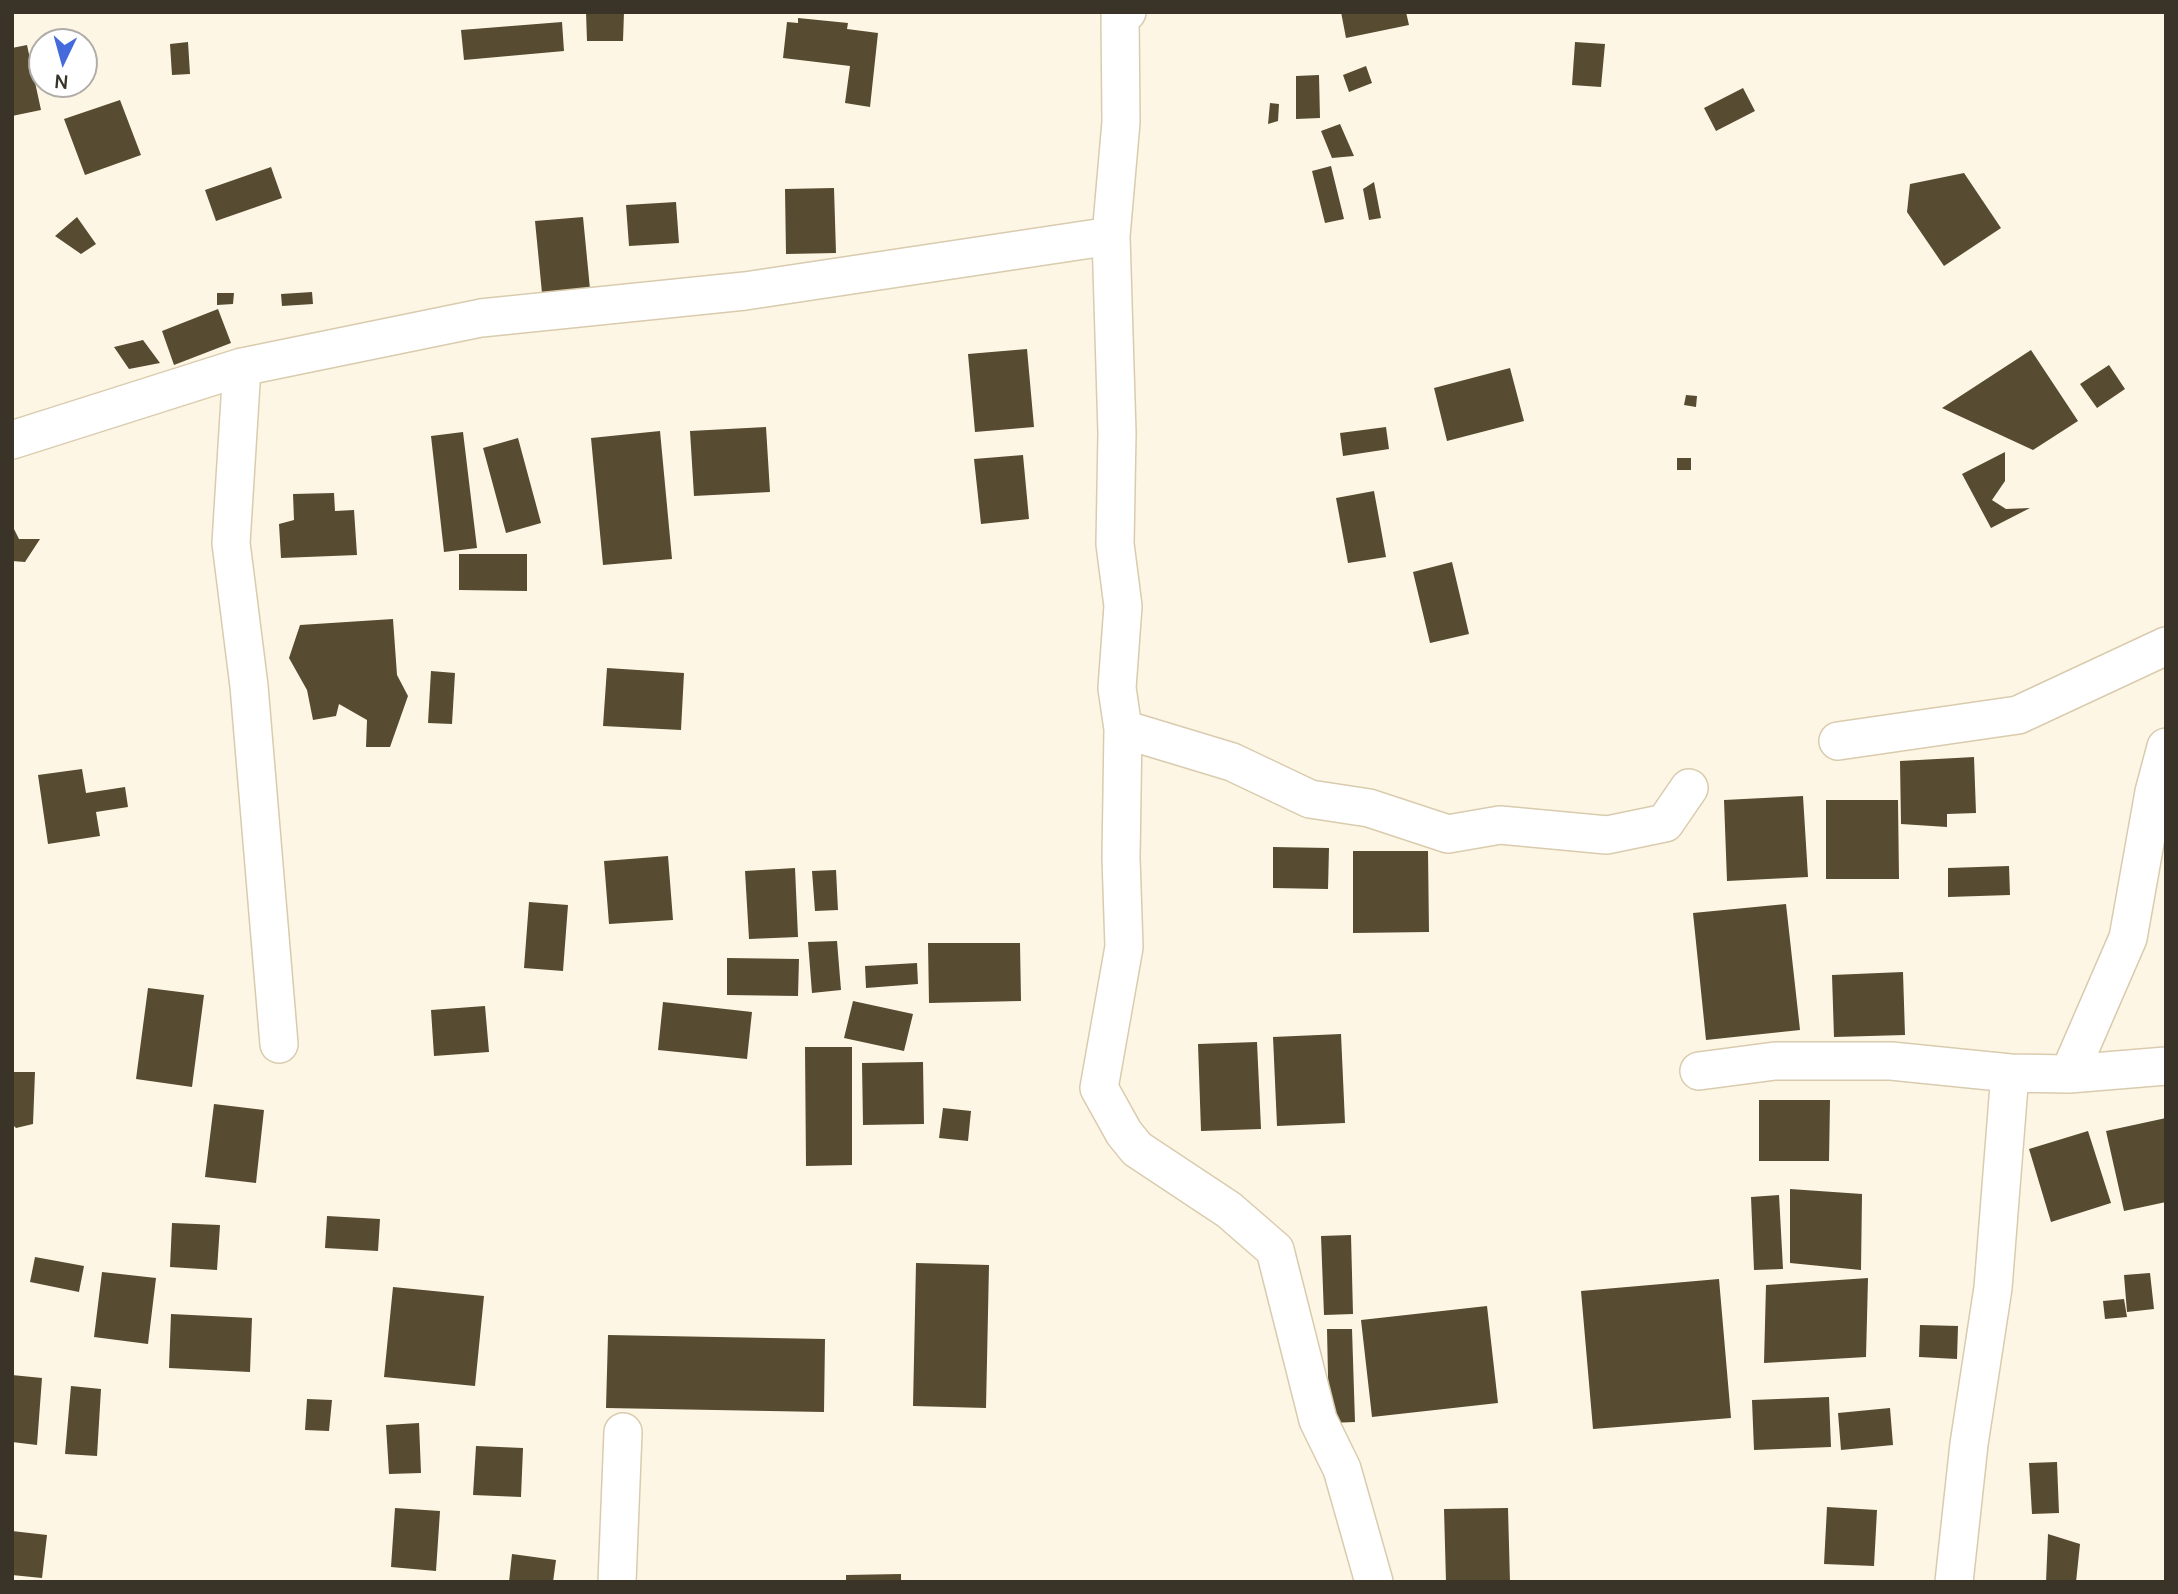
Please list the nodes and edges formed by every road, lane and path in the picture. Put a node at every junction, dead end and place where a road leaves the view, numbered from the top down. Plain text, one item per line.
1 (1121, 13) edge
2 (1111, 236) junction
3 (242, 367) junction
4 (12, 440) edge
5 (2166, 646) edge
6 (1123, 729) junction
7 (1838, 741) dead end
8 (2166, 747) edge
9 (1689, 788) dead end
10 (279, 1044) dead end
11 (2166, 1066) edge
12 (1699, 1071) dead end
13 (2010, 1073) junction
14 (2069, 1074) junction
15 (623, 1432) dead end
16 (617, 1582) edge
17 (1374, 1582) edge
18 (1954, 1582) edge

1 - 2 street
2 - 3 street
2 - 6 street
3 - 4 street
3 - 10 street
5 - 7 street
6 - 9 street
6 - 17 street
8 - 14 street
11 - 14 street
12 - 13 street
13 - 14 street
13 - 18 street
15 - 16 street

